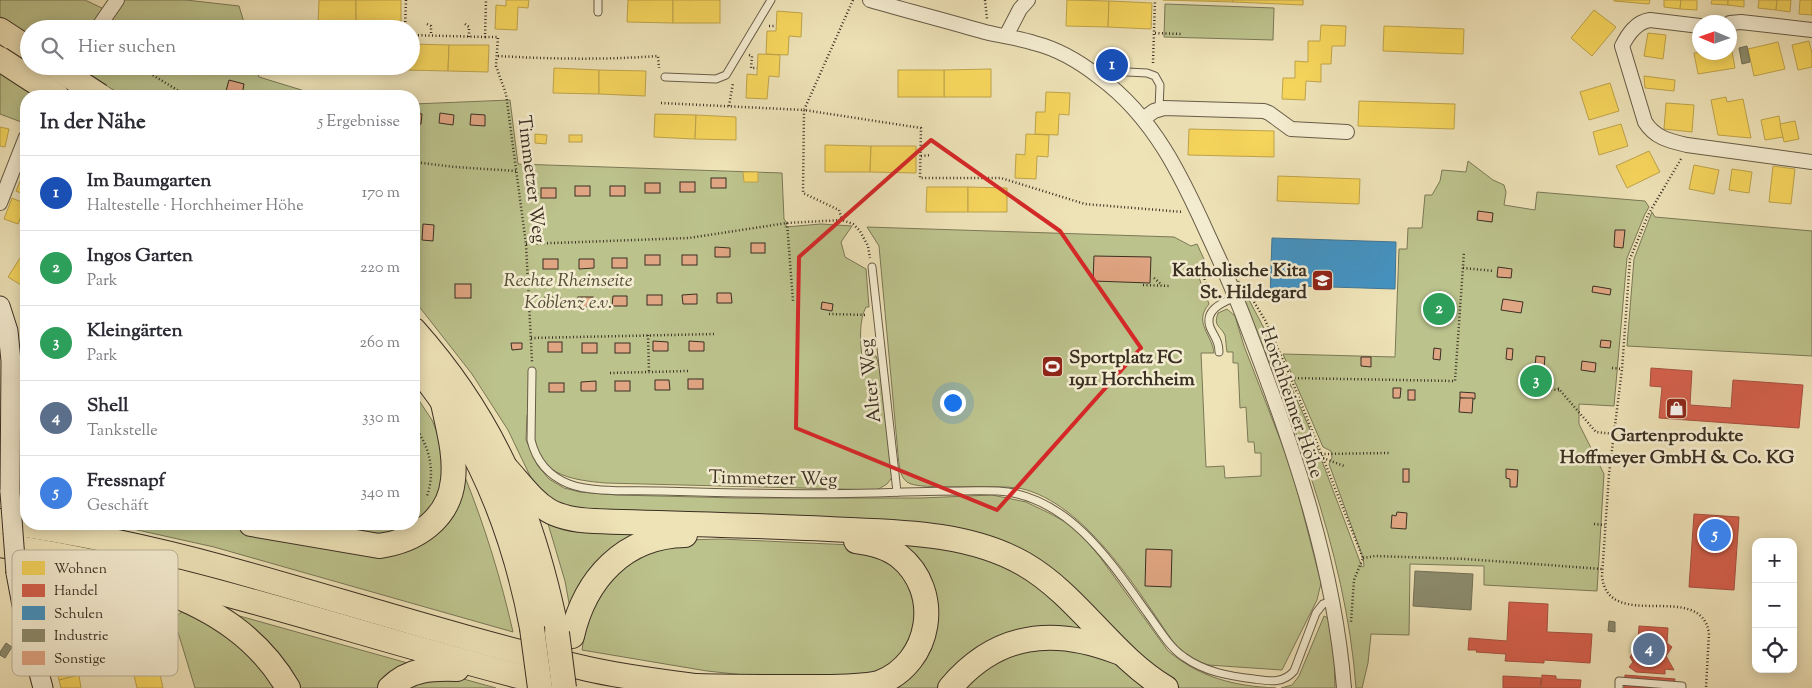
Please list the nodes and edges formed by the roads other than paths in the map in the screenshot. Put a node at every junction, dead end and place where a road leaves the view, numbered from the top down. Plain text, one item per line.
1 (117, 0) edge
2 (598, 0) edge
3 (771, 0) edge
4 (870, 0) edge
5 (1028, 0) edge
6 (598, 12) dead end
7 (103, 20) edge
8 (1737, 22) edge
9 (1692, 25) edge
10 (0, 30) edge
11 (1812, 30) edge
12 (1006, 36) junction
13 (20, 43) edge
14 (0, 59) edge
15 (20, 72) edge
16 (25, 75) edge
17 (68, 75) edge
18 (1099, 76) junction
19 (665, 77) road end
20 (48, 90) edge
21 (91, 90) edge
22 (1159, 109) junction
23 (1144, 119) junction
24 (1348, 132) dead end
25 (20, 152) edge
26 (1812, 162) edge
27 (0, 202) edge
28 (872, 267) road end
29 (1236, 297) junction
30 (0, 306) edge
31 (420, 338) edge
32 (1219, 352) dead end
33 (532, 371) road end
34 (420, 372) edge
35 (443, 403) junction
36 (507, 469) junction
37 (897, 492) junction
38 (5, 500) edge
39 (20, 508) edge
40 (0, 521) edge
41 (20, 524) edge
42 (55, 530) edge
43 (286, 530) edge
44 (0, 545) edge
45 (13, 550) edge
46 (29, 550) edge
47 (150, 550) edge
48 (178, 556) edge
49 (178, 581) edge
50 (178, 596) edge
51 (1333, 601) junction
52 (565, 634) junction
53 (1122, 653) junction
54 (491, 670) junction
55 (564, 685) edge
56 (703, 687) edge
57 (288, 688) edge
58 (390, 688) edge
59 (540, 688) edge
60 (950, 688) edge
61 (1166, 688) edge
62 (1344, 688) edge
63 (1619, 688) edge
64 (1682, 688) edge

1 - 7 street
2 - 6 lane
3 - 19 lane
4 - 12 street, Horchheimer Höhe
5 - 12 street
8 - 11 street
9 - 26 street
10 - 13 highway
12 - 18 street, Horchheimer Höhe
14 - 15 highway, bridge
16 - 20 highway, bridge
17 - 21 highway, bridge
18 - 22 lane
18 - 23 street, Horchheimer Höhe
22 - 23 street
22 - 24 street
23 - 29 street, Horchheimer Höhe
25 - 27 street
28 - 37 lane, Alter Weg
29 - 32 lane
29 - 51 street, Horchheimer Höhe
30 - 38 street
31 - 36 highway
33 - 37 lane, Timmetzer Weg
34 - 35 highway
35 - 43 highway
35 - 59 highway, bridge
36 - 52 highway
36 - 53 highway
37 - 51 lane, Timmetzer Weg
38 - 39 highway
38 - 45 street, bridge
40 - 41 highway
42 - 47 highway
44 - 46 highway
48 - 56 highway
49 - 54 highway
50 - 57 highway
51 - 62 street, Horchheimer Höhe
52 - 55 highway
52 - 56 highway
53 - 60 highway
53 - 61 highway
54 - 55 highway
54 - 58 highway
63 - 64 lane

